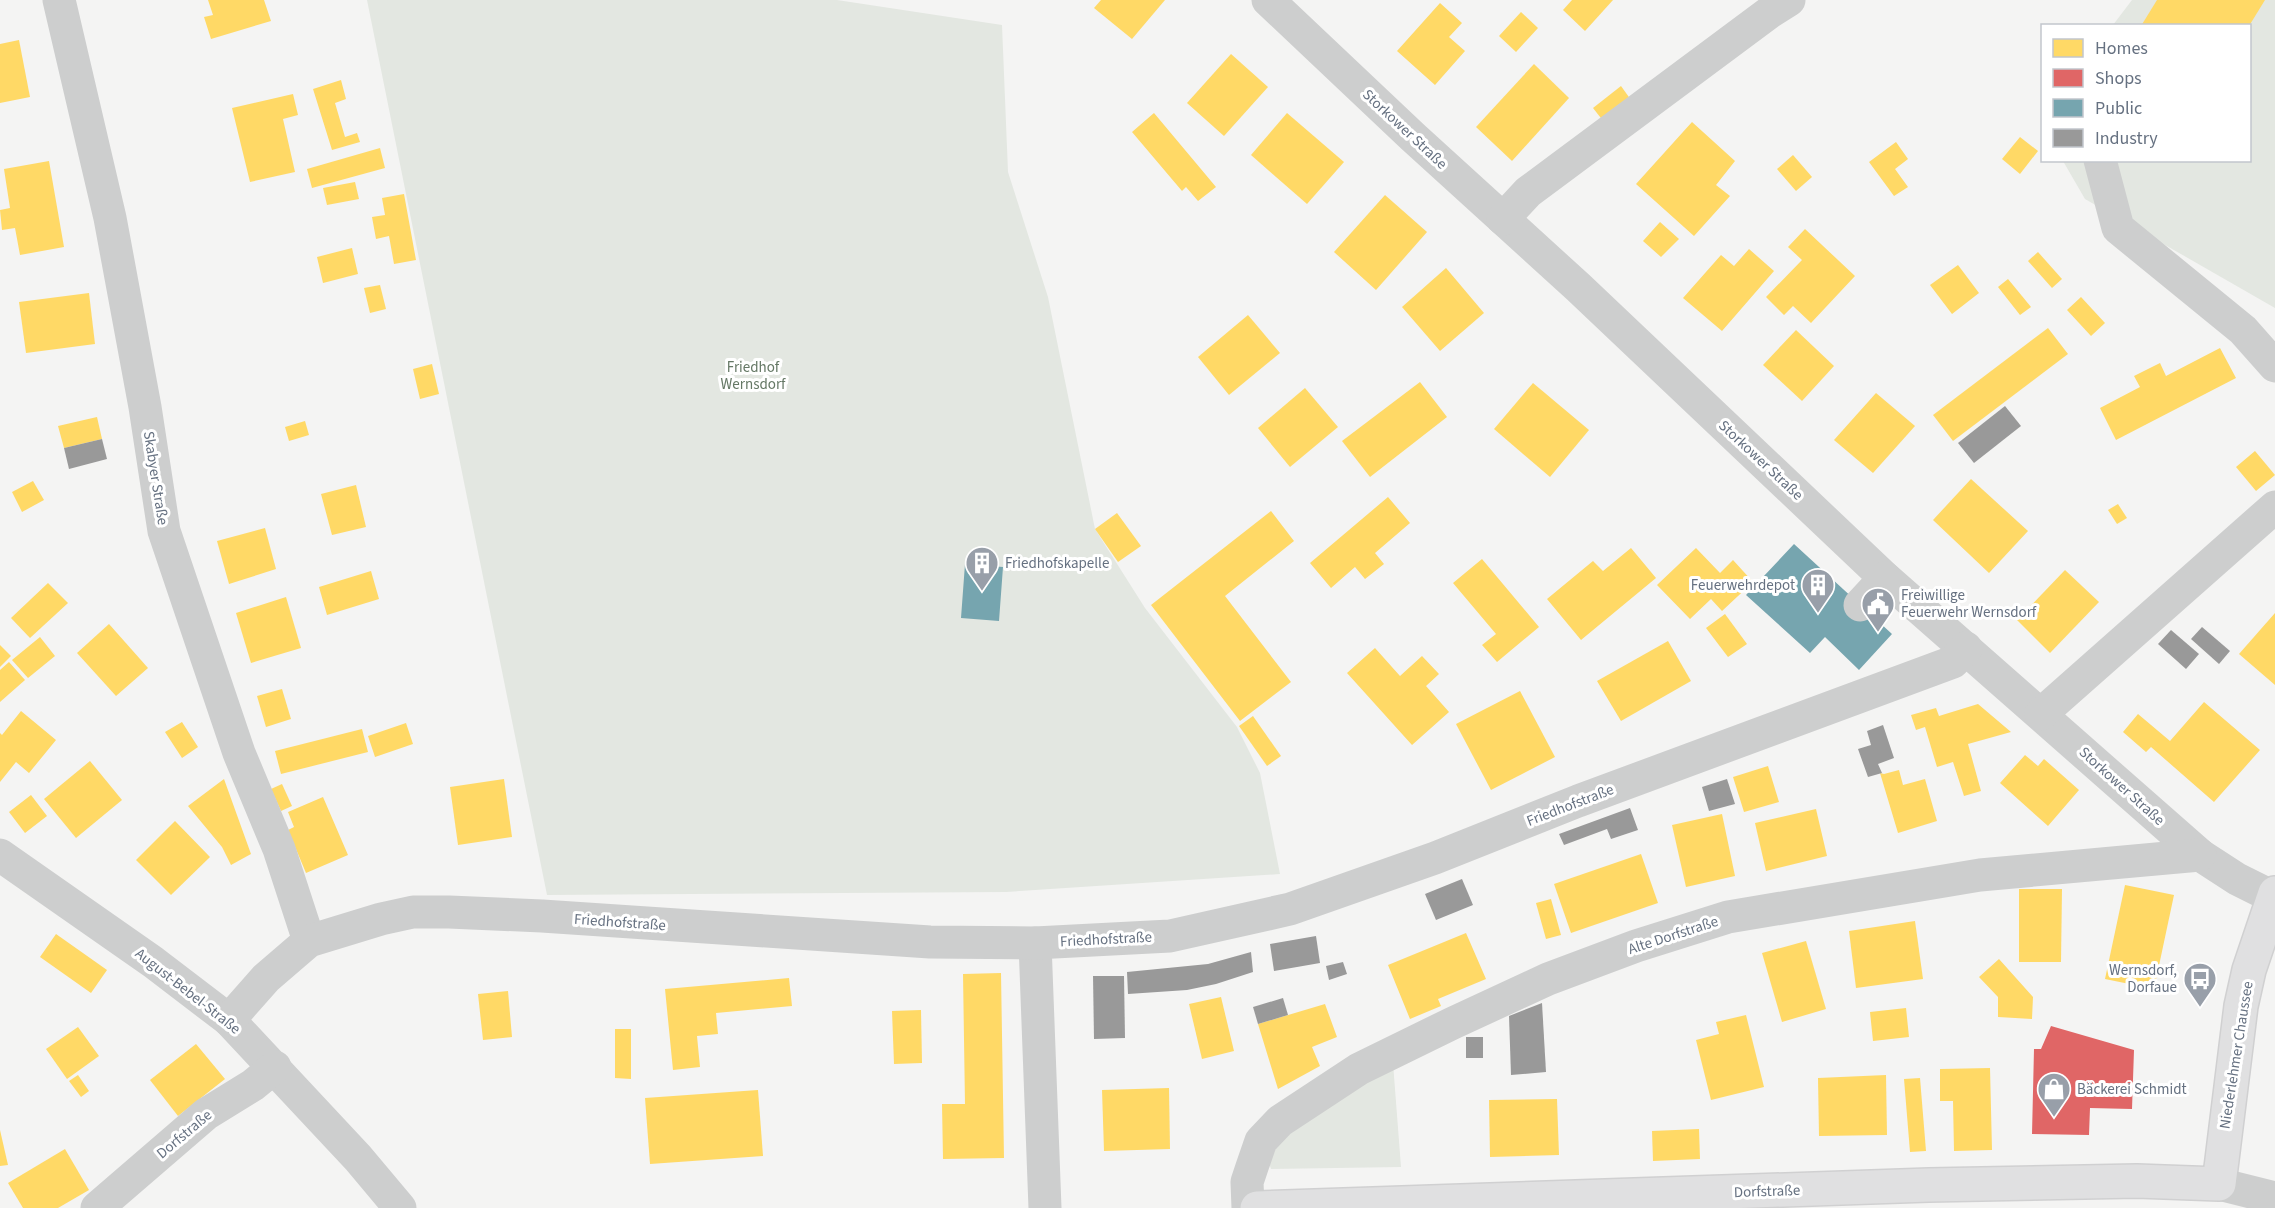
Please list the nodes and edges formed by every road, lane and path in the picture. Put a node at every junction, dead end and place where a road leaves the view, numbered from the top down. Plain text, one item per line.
1 (59, 0) edge
2 (1268, 0) edge
3 (1789, 0) edge
4 (2101, 162) edge
5 (1503, 219) junction
6 (2275, 366) edge
7 (2275, 507) edge
8 (1886, 578) junction
9 (1860, 605) dead end
10 (1966, 648) junction
11 (2041, 714) junction
12 (0, 855) edge
13 (2200, 855) junction
14 (2274, 895) edge
15 (309, 941) junction
16 (1035, 943) junction
17 (229, 1020) junction
18 (275, 1067) junction
19 (2219, 1185) junction
20 (2275, 1198) edge
21 (97, 1208) edge
22 (400, 1208) edge
23 (1045, 1208) edge
24 (1248, 1208) edge
25 (1257, 1208) edge

1 - 15 street, Skabyer Straße
2 - 5 street, Storkower Straße
3 - 5 street
4 - 6 street
5 - 8 street, Storkower Straße
7 - 11 street
8 - 9 street
8 - 10 street, Storkower Straße
10 - 11 street, Storkower Straße
10 - 16 street, Friedhofstraße
11 - 13 street, Storkower Straße
12 - 17 street, August-Bebel-Straße
13 - 14 street, Storkower Straße
13 - 24 street, Alte Dorfstraße
14 - 19 main road, Niederlehmer Chaussee
15 - 16 street, Friedhofstraße
15 - 17 street, Friedhofstraße
16 - 23 street
17 - 18 street, August-Bebel-Straße
18 - 21 street, Dorfstraße
18 - 22 street, August-Bebel-Straße
19 - 20 street, Dorfstraße
19 - 25 main road, Dorfstraße

